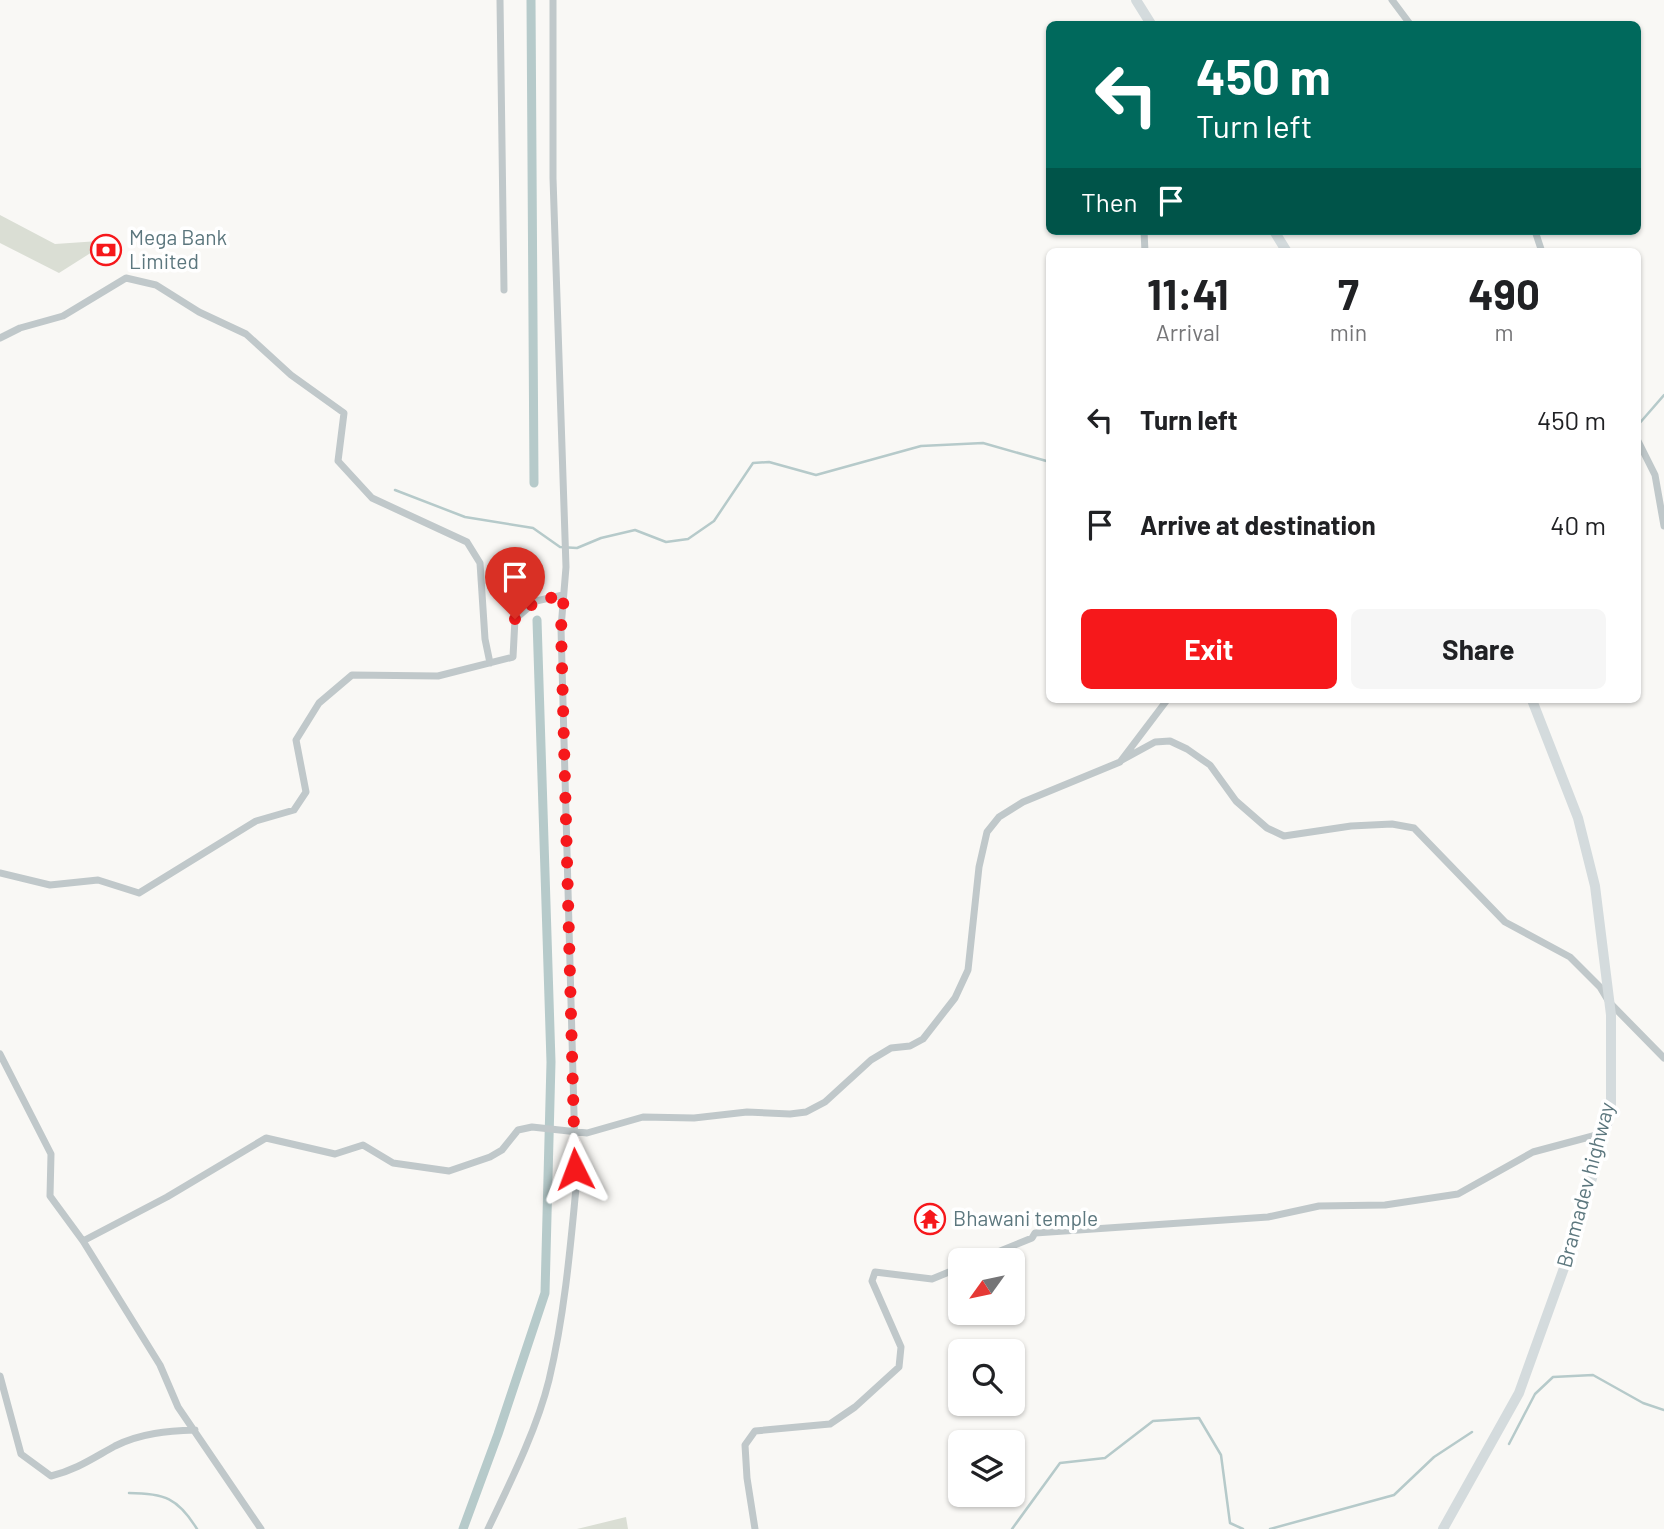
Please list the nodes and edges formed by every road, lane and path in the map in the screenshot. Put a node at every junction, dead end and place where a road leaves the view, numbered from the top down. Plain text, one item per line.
1 (500, 0) edge
2 (552, 0) edge
3 (1136, 0) edge
4 (1392, 0) edge
5 (1149, 21) edge
6 (1408, 21) edge
7 (504, 290) dead end
8 (0, 338) edge
9 (1641, 447) edge
10 (1664, 467) edge
11 (1655, 475) junction
12 (1664, 526) edge
13 (564, 595) junction
14 (491, 663) junction
15 (1165, 703) edge
16 (1533, 703) edge
17 (1120, 762) junction
18 (0, 873) edge
19 (1609, 1002) junction
20 (0, 1054) edge
21 (1664, 1058) edge
22 (572, 1130) junction
23 (1604, 1133) junction
24 (83, 1241) junction
25 (1007, 1248) edge
26 (948, 1272) edge
27 (0, 1376) edge
28 (3, 1396) edge
29 (195, 1430) junction
30 (261, 1529) edge
31 (488, 1529) edge
32 (755, 1529) edge
33 (1443, 1529) edge

1 - 7 street
2 - 13 street
3 - 5 street
4 - 6 street
8 - 14 street
9 - 11 street
10 - 11 street
11 - 12 street
13 - 14 street
13 - 22 street
14 - 18 street
15 - 17 street
16 - 19 street, Bramadev highway
17 - 19 street
17 - 22 street
19 - 21 street
19 - 23 street, Bramadev highway
20 - 24 street
22 - 24 street
22 - 31 street
23 - 25 street
23 - 33 street, Bramadev highway
24 - 29 street
26 - 32 street
27 - 28 street
28 - 29 street
29 - 30 street

